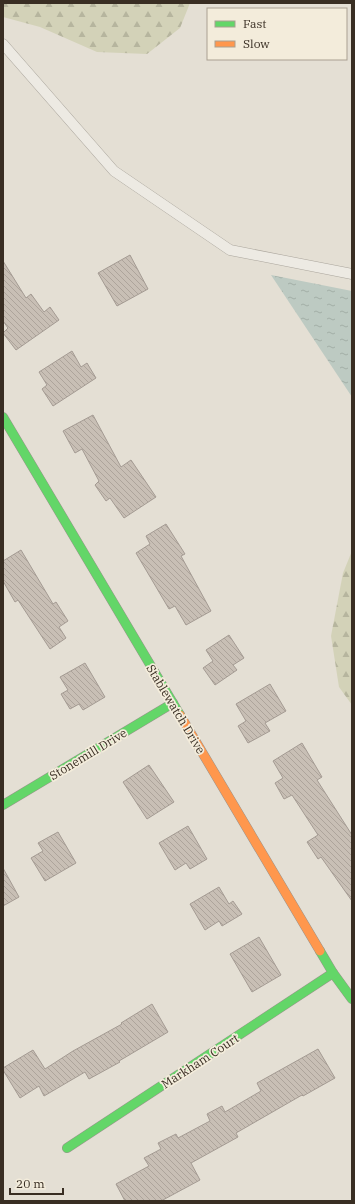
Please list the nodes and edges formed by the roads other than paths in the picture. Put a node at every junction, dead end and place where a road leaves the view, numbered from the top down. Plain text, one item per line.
1 (3, 44) edge
2 (352, 274) edge
3 (3, 417) edge
4 (173, 703) junction
5 (3, 805) edge
6 (333, 973) junction
7 (352, 999) edge
8 (67, 1148) dead end

1 - 2 lane
3 - 4 street, Stablewatch Drive
4 - 5 street, Stonemill Drive
4 - 6 street, Stablewatch Drive
6 - 7 street, Stablewatch Drive
6 - 8 street, Markham Court

